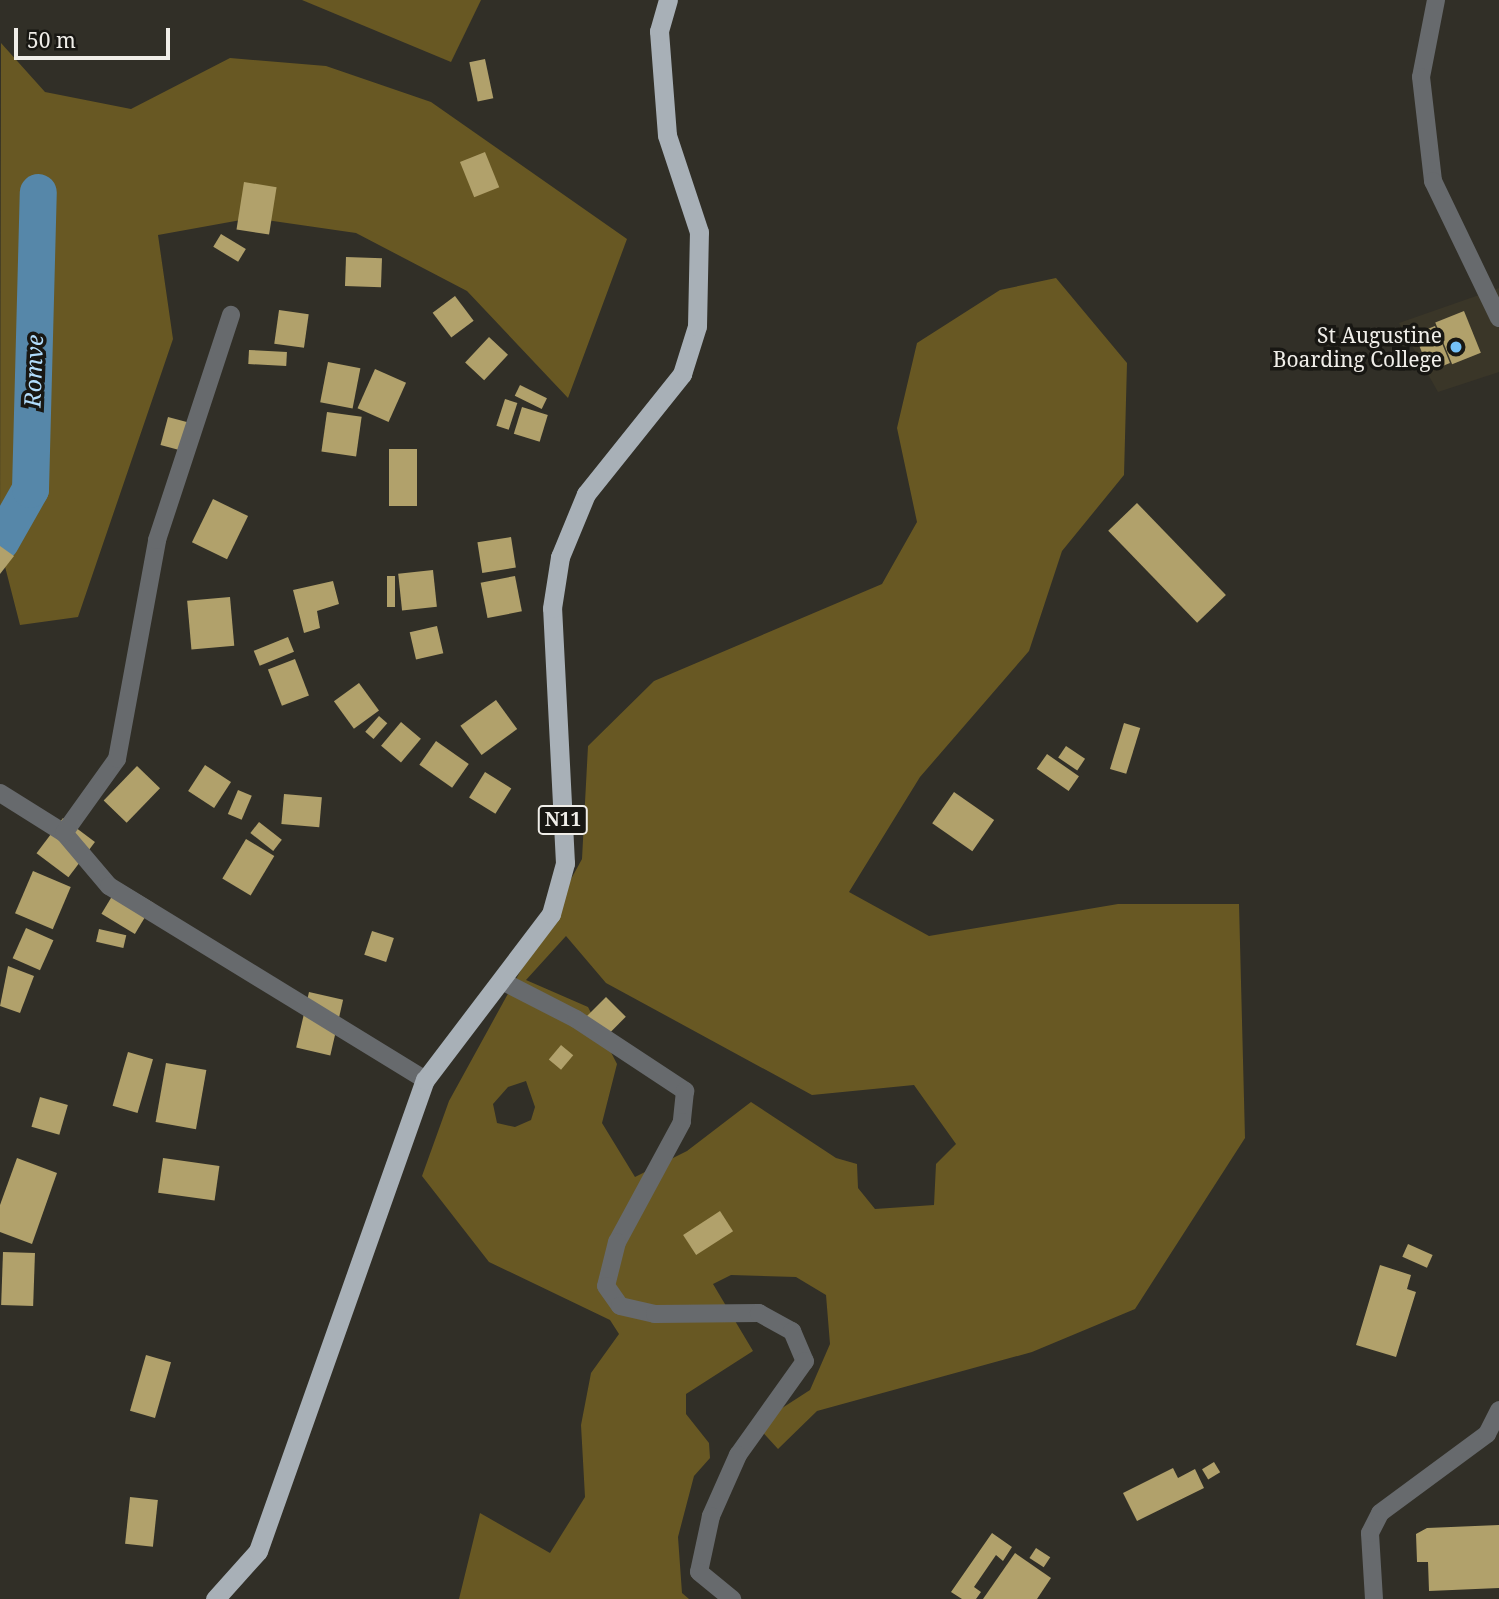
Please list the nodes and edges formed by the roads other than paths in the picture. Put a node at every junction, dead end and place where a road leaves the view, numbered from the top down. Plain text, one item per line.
1 (668, 0) edge
2 (1436, 0) edge
3 (231, 315) dead end
4 (1499, 318) edge
5 (0, 793) edge
6 (64, 833) junction
7 (504, 982) junction
8 (425, 1080) junction
9 (1499, 1410) edge
10 (215, 1599) edge
11 (732, 1599) edge
12 (1374, 1599) edge

1 - 7 highway, N11
2 - 4 street
3 - 6 street
5 - 6 street
6 - 8 street
7 - 8 highway, N11
7 - 11 street
8 - 10 highway, N11
9 - 12 street

